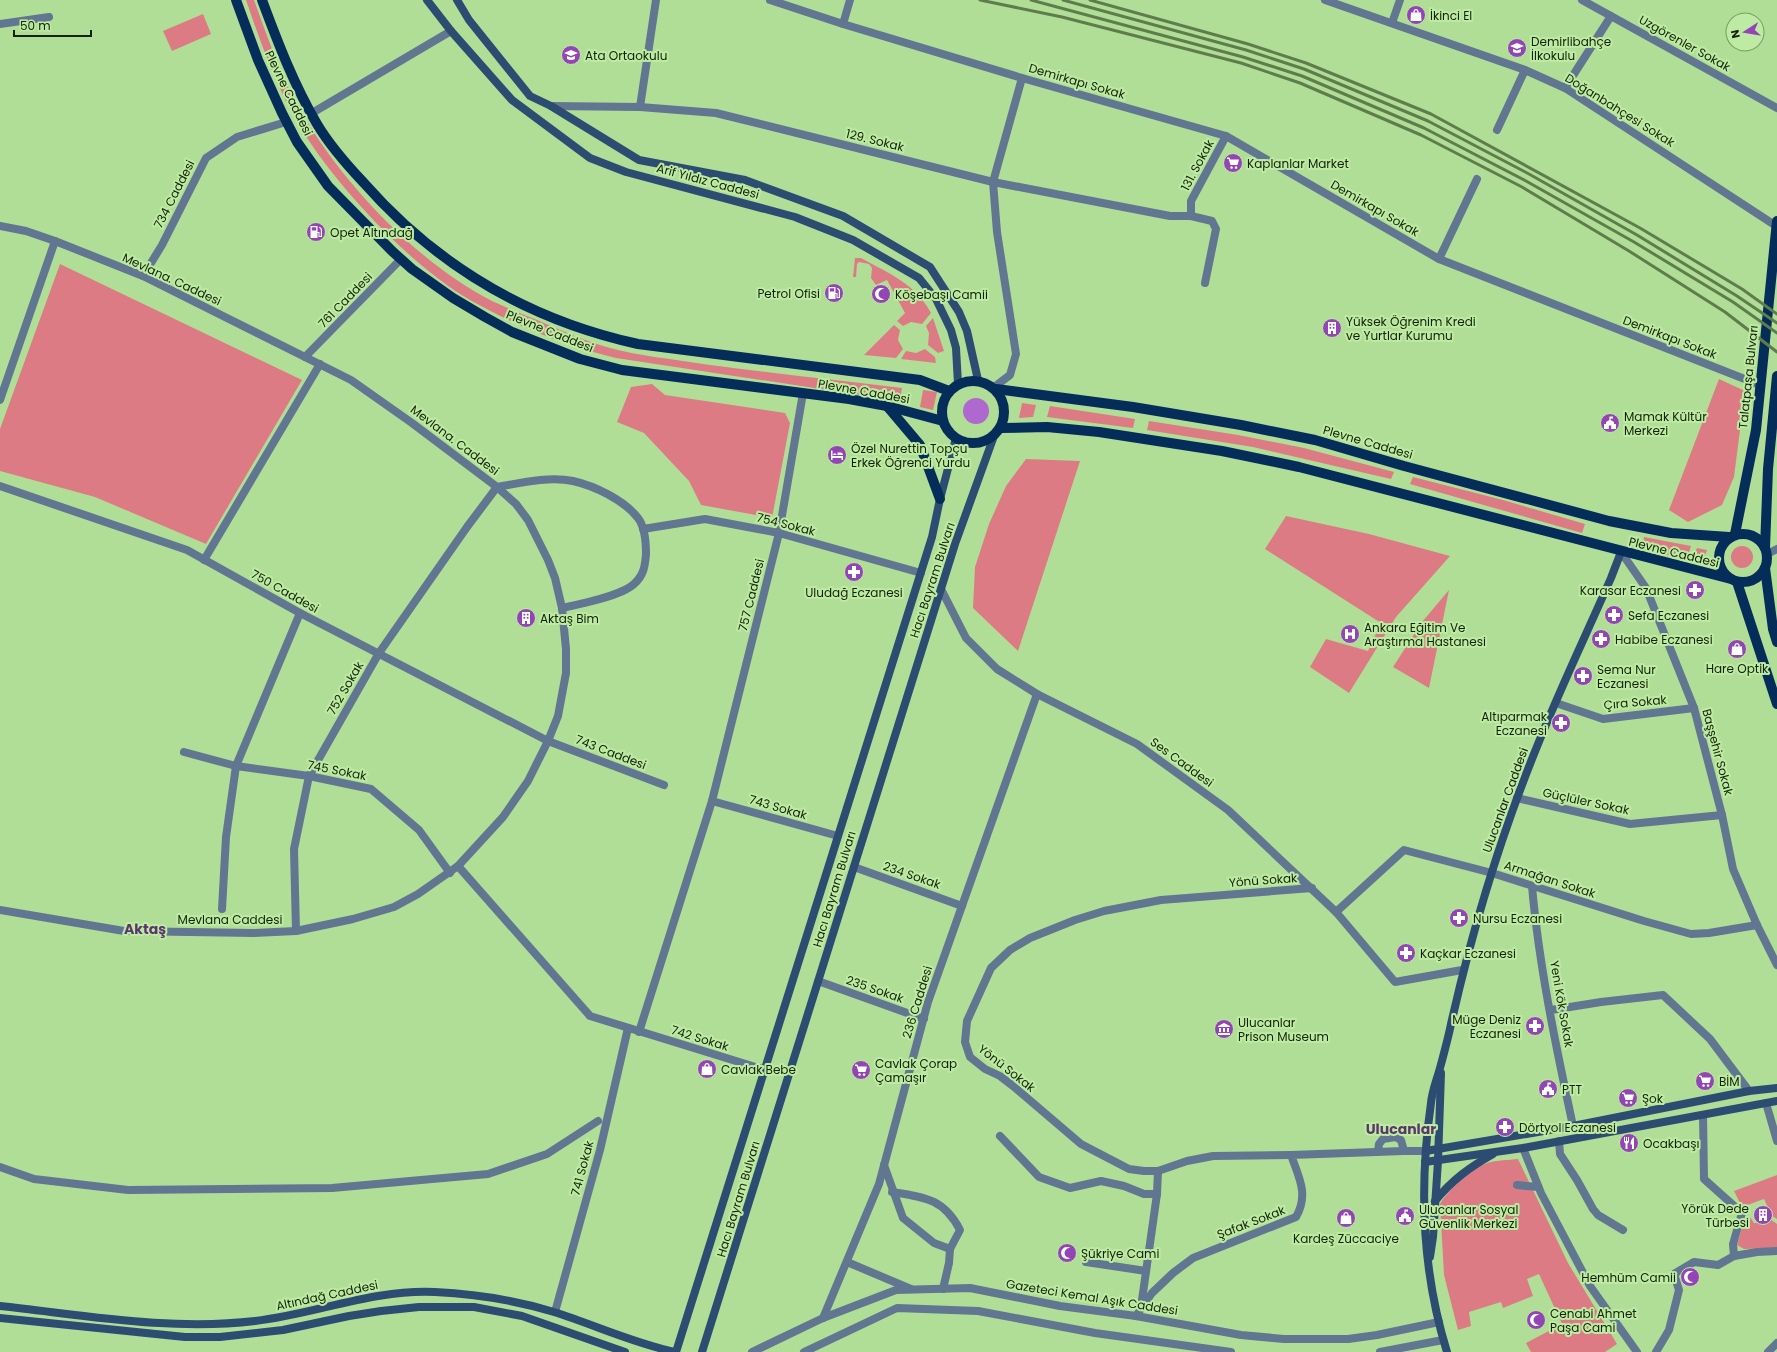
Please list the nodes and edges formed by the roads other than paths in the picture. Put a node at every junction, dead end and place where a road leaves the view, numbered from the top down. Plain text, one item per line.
1 (236, 0) edge
2 (262, 0) edge
3 (427, 0) edge
4 (457, 0) edge
5 (656, 0) edge
6 (770, 0) edge
7 (850, 0) edge
8 (1325, 0) edge
9 (1400, 0) edge
10 (1582, 0) edge
11 (1611, 16) junction
12 (49, 18) dead end
13 (1392, 23) junction
14 (0, 24) edge
15 (843, 24) junction
16 (451, 31) junction
17 (1525, 70) junction
18 (1022, 78) junction
19 (1565, 88) junction
20 (551, 106) junction
21 (640, 107) junction
22 (1777, 108) edge
23 (312, 114) junction
24 (286, 122) junction
25 (1498, 130) dead end
26 (1226, 136) junction
27 (1477, 179) dead end
28 (993, 182) junction
29 (1191, 216) junction
30 (1777, 224) edge
31 (0, 226) edge
32 (55, 241) junction
33 (401, 259) junction
34 (1439, 259) junction
35 (143, 276) junction
36 (1205, 283) dead end
37 (306, 357) junction
38 (320, 364) junction
39 (978, 380) junction
40 (1776, 381) edge
41 (958, 384) junction
42 (1760, 385) junction
43 (995, 388) junction
44 (949, 391) junction
45 (803, 393) junction
46 (0, 400) edge
47 (887, 406) junction
48 (943, 421) junction
49 (997, 432) junction
50 (956, 438) junction
51 (0, 486) edge
52 (497, 488) junction
53 (940, 499) junction
54 (643, 529) junction
55 (780, 533) junction
56 (1732, 536) junction
57 (1777, 548) edge
58 (1766, 551) junction
59 (1621, 552) junction
60 (204, 560) junction
61 (1765, 568) junction
62 (921, 573) junction
63 (1734, 581) junction
64 (941, 589) junction
65 (562, 608) junction
66 (300, 613) junction
67 (1777, 642) edge
68 (379, 653) junction
69 (1037, 694) junction
70 (1556, 702) junction
71 (1777, 704) edge
72 (1694, 708) junction
73 (548, 741) junction
74 (184, 752) dead end
75 (236, 766) junction
76 (309, 776) junction
77 (664, 785) dead end
78 (1518, 798) junction
79 (712, 801) junction
80 (1722, 815) junction
81 (838, 836) junction
82 (458, 866) junction
83 (854, 868) junction
84 (450, 873) junction
85 (1492, 873) junction
86 (1532, 886) junction
87 (1312, 888) junction
88 (962, 906) junction
89 (222, 909) dead end
90 (0, 910) edge
91 (1336, 912) junction
92 (1756, 925) junction
93 (296, 931) junction
94 (1777, 965) edge
95 (1462, 970) junction
96 (818, 981) junction
97 (1551, 1010) junction
98 (924, 1019) junction
99 (628, 1028) junction
100 (640, 1032) junction
101 (1441, 1067) junction
102 (765, 1070) junction
103 (1777, 1088) edge
104 (1749, 1091) junction
105 (1777, 1101) edge
106 (1766, 1103) junction
107 (1703, 1115) junction
108 (598, 1120) dead end
109 (1573, 1126) junction
110 (1000, 1136) dead end
111 (1559, 1141) junction
112 (1777, 1141) edge
113 (1523, 1148) junction
114 (1438, 1149) junction
115 (1378, 1151) junction
116 (1404, 1151) junction
117 (1426, 1151) junction
118 (1498, 1152) junction
119 (1291, 1155) junction
120 (1438, 1161) junction
121 (1425, 1162) junction
122 (884, 1165) junction
123 (0, 1167) edge
124 (1158, 1171) junction
125 (1517, 1185) dead end
126 (1538, 1187) junction
127 (892, 1192) junction
128 (1157, 1194) junction
129 (1435, 1201) junction
130 (1623, 1230) dead end
131 (950, 1249) junction
132 (1777, 1250) edge
133 (1734, 1256) junction
134 (847, 1262) junction
135 (1086, 1262) dead end
136 (1429, 1265) junction
137 (1146, 1271) junction
138 (911, 1289) junction
139 (943, 1289) junction
140 (0, 1306) edge
141 (555, 1312) junction
142 (1138, 1313) junction
143 (0, 1318) edge
144 (823, 1318) junction
145 (1439, 1322) junction
146 (1443, 1340) junction
147 (1777, 1343) edge
148 (625, 1352) edge
149 (676, 1352) edge
150 (702, 1352) edge
151 (752, 1352) edge
152 (804, 1352) edge
153 (1231, 1352) edge
154 (1381, 1352) edge
155 (1447, 1352) edge
156 (1638, 1352) edge
157 (1656, 1352) edge
158 (1768, 1352) edge

1 - 24 main road, Plevne Caddesi
2 - 23 main road, Plevne Caddesi
3 - 16 main road, Arif Yıldız Caddesi
4 - 20 main road, Arif Yıldız Caddesi
5 - 21 street
6 - 15 street, Demirkapı Sokak
7 - 15 street
8 - 13 street, Doğanbahçesi Sokak
9 - 13 street
10 - 11 street, Uzgörenler Sokak
11 - 19 street
11 - 22 street, Uzgörenler Sokak
12 - 14 street
13 - 17 street, Doğanbahçesi Sokak
15 - 18 street, Demirkapı Sokak
16 - 23 street
16 - 41 main road, Arif Yıldız Caddesi
17 - 19 street, Doğanbahçesi Sokak
17 - 25 street
18 - 26 street, Demirkapı Sokak
18 - 28 street
19 - 30 street, Doğanbahçesi Sokak
20 - 21 street, 129. Sokak
20 - 39 main road, Arif Yıldız Caddesi
21 - 28 street, 129. Sokak
23 - 44 main road, Plevne Caddesi
24 - 33 main road, Plevne Caddesi
24 - 35 street, 734 Caddesi
26 - 29 street, 131. Sokak
26 - 34 street, Demirkapı Sokak
27 - 34 street
28 - 29 street, 129. Sokak
28 - 43 street
29 - 36 street
30 - 42 main road, Talatpaşa Bulvarı
31 - 32 street, Mevlana. Caddesi
32 - 35 street, Mevlana. Caddesi
32 - 46 street
33 - 37 street, 761 Caddesi
33 - 45 main road, Plevne Caddesi
34 - 42 street, Demirkapı Sokak
35 - 37 street, Mevlana. Caddesi
37 - 38 street, Mevlana. Caddesi
38 - 52 street, Mevlana. Caddesi
38 - 60 street
39 - 41 main road
39 - 43 main road, Plevne Caddesi
40 - 58 main road
41 - 44 main road
42 - 56 main road, Talatpaşa Bulvarı
43 - 49 main road
43 - 56 main road, Plevne Caddesi
44 - 48 main road
45 - 47 main road, Plevne Caddesi
45 - 55 street, 757 Caddesi
47 - 48 main road, Plevne Caddesi
47 - 53 main road
48 - 50 main road
49 - 50 main road, Plevne Caddesi
49 - 59 main road, Plevne Caddesi
49 - 64 main road, Hacı Bayram Bulvarı
50 - 53 main road, Hacı Bayram Bulvarı
51 - 60 street, 750 Caddesi
52 - 54 street
52 - 65 street, Mevlana. Caddesi
52 - 68 street, 752 Sokak
53 - 62 main road, Hacı Bayram Bulvarı
54 - 55 street, 754 Sokak
54 - 65 street
55 - 62 street, 754 Sokak
55 - 79 street, 757 Caddesi
56 - 58 main road
56 - 63 main road, Talatpaşa Bulvarı
57 - 58 street
58 - 61 main road
59 - 63 main road, Plevne Caddesi
59 - 70 main road, Ulucanlar Caddesi
59 - 72 street, Başşehir Sokak
60 - 66 street, 750 Caddesi
61 - 63 main road
61 - 67 main road
62 - 81 main road, Hacı Bayram Bulvarı
63 - 71 main road, Talatpaşa Bulvarı
64 - 69 street, Ses Caddesi
64 - 83 main road, Hacı Bayram Bulvarı
65 - 73 street, Mevlana. Caddesi
66 - 68 street, 750 Caddesi
66 - 75 street
68 - 73 street, 750 Caddesi
68 - 76 street, 752 Sokak
69 - 87 street, Ses Caddesi
69 - 88 street, 236 Caddesi
70 - 72 street, Çıra Sokak
70 - 78 main road, Ulucanlar Caddesi
72 - 80 street, Başşehir Sokak
73 - 77 street, 743 Caddesi
73 - 82 street, Mevlana. Caddesi
74 - 75 street, 745 Sokak
75 - 76 street, 745 Sokak
75 - 89 street
76 - 84 street, 745 Sokak
76 - 93 street, 752 Sokak
78 - 80 street, Güçlüler Sokak
78 - 85 main road, Ulucanlar Caddesi
79 - 81 street, 743 Sokak
79 - 100 street, 757 Caddesi
80 - 92 street, Başşehir Sokak
81 - 102 main road, Hacı Bayram Bulvarı
82 - 84 street, Mevlana. Caddesi
82 - 99 street
83 - 88 street, 234 Sokak
83 - 96 main road, Hacı Bayram Bulvarı
84 - 93 street, Mevlana Caddesi
85 - 86 street, Armağan Sokak
85 - 91 street, Armağan Sokak
85 - 95 main road, Ulucanlar Caddesi
86 - 92 street, Armağan Sokak
86 - 97 street, Yeni Kök Sokak
87 - 91 street, Ses Caddesi
87 - 124 street, Yönü Sokak
88 - 98 street, 236 Caddesi
90 - 93 street, Mevlana Caddesi
91 - 95 street, Ses Caddesi
92 - 94 street, Başşehir Sokak
95 - 101 main road, Ulucanlar Caddesi
96 - 98 street, 235 Sokak
96 - 150 main road, Hacı Bayram Bulvarı
97 - 104 street
97 - 109 street, Yeni Kök Sokak
98 - 122 street, 236 Caddesi
99 - 100 street, 742 Sokak
99 - 141 street, 741 Sokak
100 - 102 street, 742 Sokak
101 - 114 main road, Ulucanlar Caddesi
101 - 117 main road, Ulucanlar Caddesi
102 - 149 main road, Hacı Bayram Bulvarı
103 - 104 main road
104 - 109 main road
105 - 106 main road
106 - 107 main road
106 - 112 street
107 - 111 main road
107 - 133 street
108 - 123 street
109 - 114 main road
110 - 128 street
111 - 113 main road
111 - 130 street
113 - 118 main road
113 - 126 street
114 - 117 main road
114 - 120 main road, Ulucanlar Caddesi
115 - 116 street
115 - 116 street
115 - 119 street
116 - 117 street
117 - 121 main road, Ulucanlar Caddesi
118 - 120 main road
118 - 129 main road
119 - 124 street, Yönü Sokak
119 - 142 street, Şafak Sokak
120 - 121 main road
120 - 129 main road, Ulucanlar Caddesi
121 - 136 main road, Ulucanlar Caddesi
122 - 127 street
122 - 134 street, 236 Caddesi
124 - 128 street
125 - 126 street
126 - 156 street
127 - 131 street
127 - 131 street
128 - 137 street
129 - 136 main road, Ulucanlar Caddesi
131 - 139 street
132 - 133 street
133 - 157 street
134 - 138 street
134 - 144 street, 236 Caddesi
135 - 137 street
136 - 145 main road, Ulucanlar Caddesi
137 - 142 street
138 - 139 street, Gazeteci Kemal Aşık Caddesi
138 - 144 street, Gazeteci Kemal Aşık Caddesi
139 - 142 street, Gazeteci Kemal Aşık Caddesi
140 - 141 main road, Altındağ Caddesi
141 - 149 main road, Altındağ Caddesi
142 - 145 street, Gazeteci Kemal Aşık Caddesi
143 - 148 main road, Altındağ Caddesi
144 - 151 street, Gazeteci Kemal Aşık Caddesi
145 - 146 main road, Ulucanlar Caddesi
146 - 154 street
146 - 155 main road, Ulucanlar Caddesi
147 - 158 street
152 - 153 street

